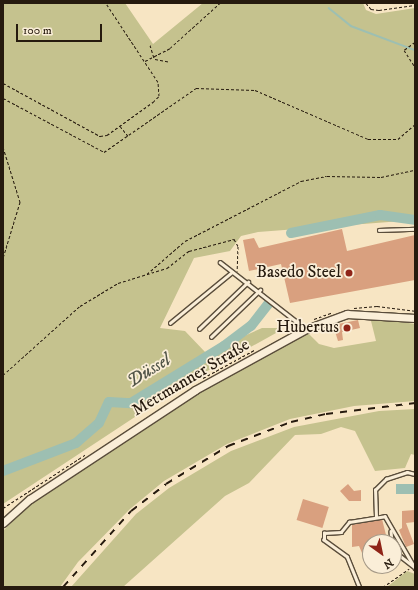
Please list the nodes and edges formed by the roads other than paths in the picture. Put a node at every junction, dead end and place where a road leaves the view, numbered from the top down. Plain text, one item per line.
1 (415, 229) edge
2 (378, 230) dead end
3 (220, 262) dead end
4 (232, 272) junction
5 (248, 282) junction
6 (260, 290) junction
7 (415, 318) edge
8 (170, 323) dead end
9 (199, 328) dead end
10 (306, 329) junction
11 (212, 337) dead end
12 (415, 474) edge
13 (376, 517) junction
14 (3, 523) edge
15 (390, 530) junction
16 (391, 534) edge
17 (402, 557) edge
18 (414, 567) edge
19 (359, 587) edge

1 - 2 lane
3 - 4 lane
4 - 5 lane
4 - 8 lane
5 - 6 lane
5 - 9 lane
6 - 10 lane
6 - 11 lane
7 - 10 main road, Mettmanner Straße
10 - 14 main road, Mettmanner Straße
12 - 13 lane
13 - 15 lane
13 - 19 lane
15 - 16 lane
15 - 18 lane
17 - 18 lane

